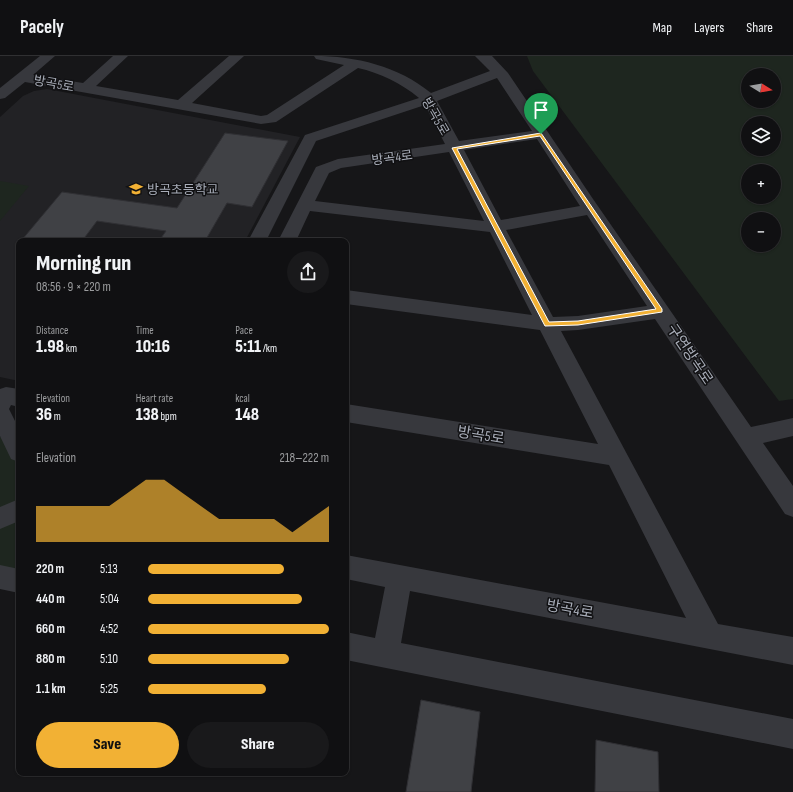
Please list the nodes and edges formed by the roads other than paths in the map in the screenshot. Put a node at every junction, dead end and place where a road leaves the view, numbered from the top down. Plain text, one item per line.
1 (48, 56) edge
2 (121, 56) edge
3 (237, 56) edge
4 (322, 56) edge
5 (482, 56) edge
6 (355, 64) junction
7 (499, 72) junction
8 (22, 77) junction
9 (86, 88) junction
10 (0, 95) edge
11 (429, 99) junction
12 (181, 105) junction
13 (541, 134) junction
14 (454, 148) junction
15 (305, 205) junction
16 (591, 209) junction
17 (496, 226) junction
18 (259, 238) edge
19 (288, 238) edge
20 (349, 297) edge
21 (660, 311) junction
22 (547, 324) junction
23 (5, 401) edge
24 (349, 413) edge
25 (793, 428) edge
26 (746, 437) junction
27 (16, 441) edge
28 (616, 457) junction
29 (793, 506) edge
30 (16, 511) edge
31 (0, 518) edge
32 (349, 568) edge
33 (0, 577) edge
34 (400, 577) junction
35 (16, 580) edge
36 (709, 634) junction
37 (349, 647) edge
38 (793, 651) edge
39 (385, 654) junction
40 (793, 734) edge

1 - 8 street
2 - 9 street, 방곡5로
3 - 12 street
4 - 6 street, 방곡5로
5 - 7 street, 구연방곡로
6 - 11 street, 방곡5로
6 - 12 street, 방곡5로
7 - 11 street
7 - 13 street, 구연방곡로
8 - 9 street, 방곡5로
8 - 10 street
9 - 12 street, 방곡5로
11 - 14 street, 방곡5로
11 - 18 street
13 - 14 street, 방곡4로
13 - 16 street, 구연방곡로
14 - 15 street, 방곡4로
14 - 17 street, 방곡5로
15 - 17 street
15 - 19 street, 방곡4로
16 - 17 street
16 - 21 street, 구연방곡로
17 - 22 street, 방곡5로
20 - 22 street
21 - 22 street
21 - 26 street, 구연방곡로
22 - 28 street, 방곡5로
23 - 27 street
24 - 28 street, 방곡5로
25 - 26 street
26 - 29 street, 구연방곡로
28 - 36 street, 방곡5로
30 - 31 street
32 - 34 street, 방곡4로
33 - 35 street
34 - 36 street, 방곡4로
34 - 39 street
36 - 38 street, 방곡4로
37 - 39 street
39 - 40 street

